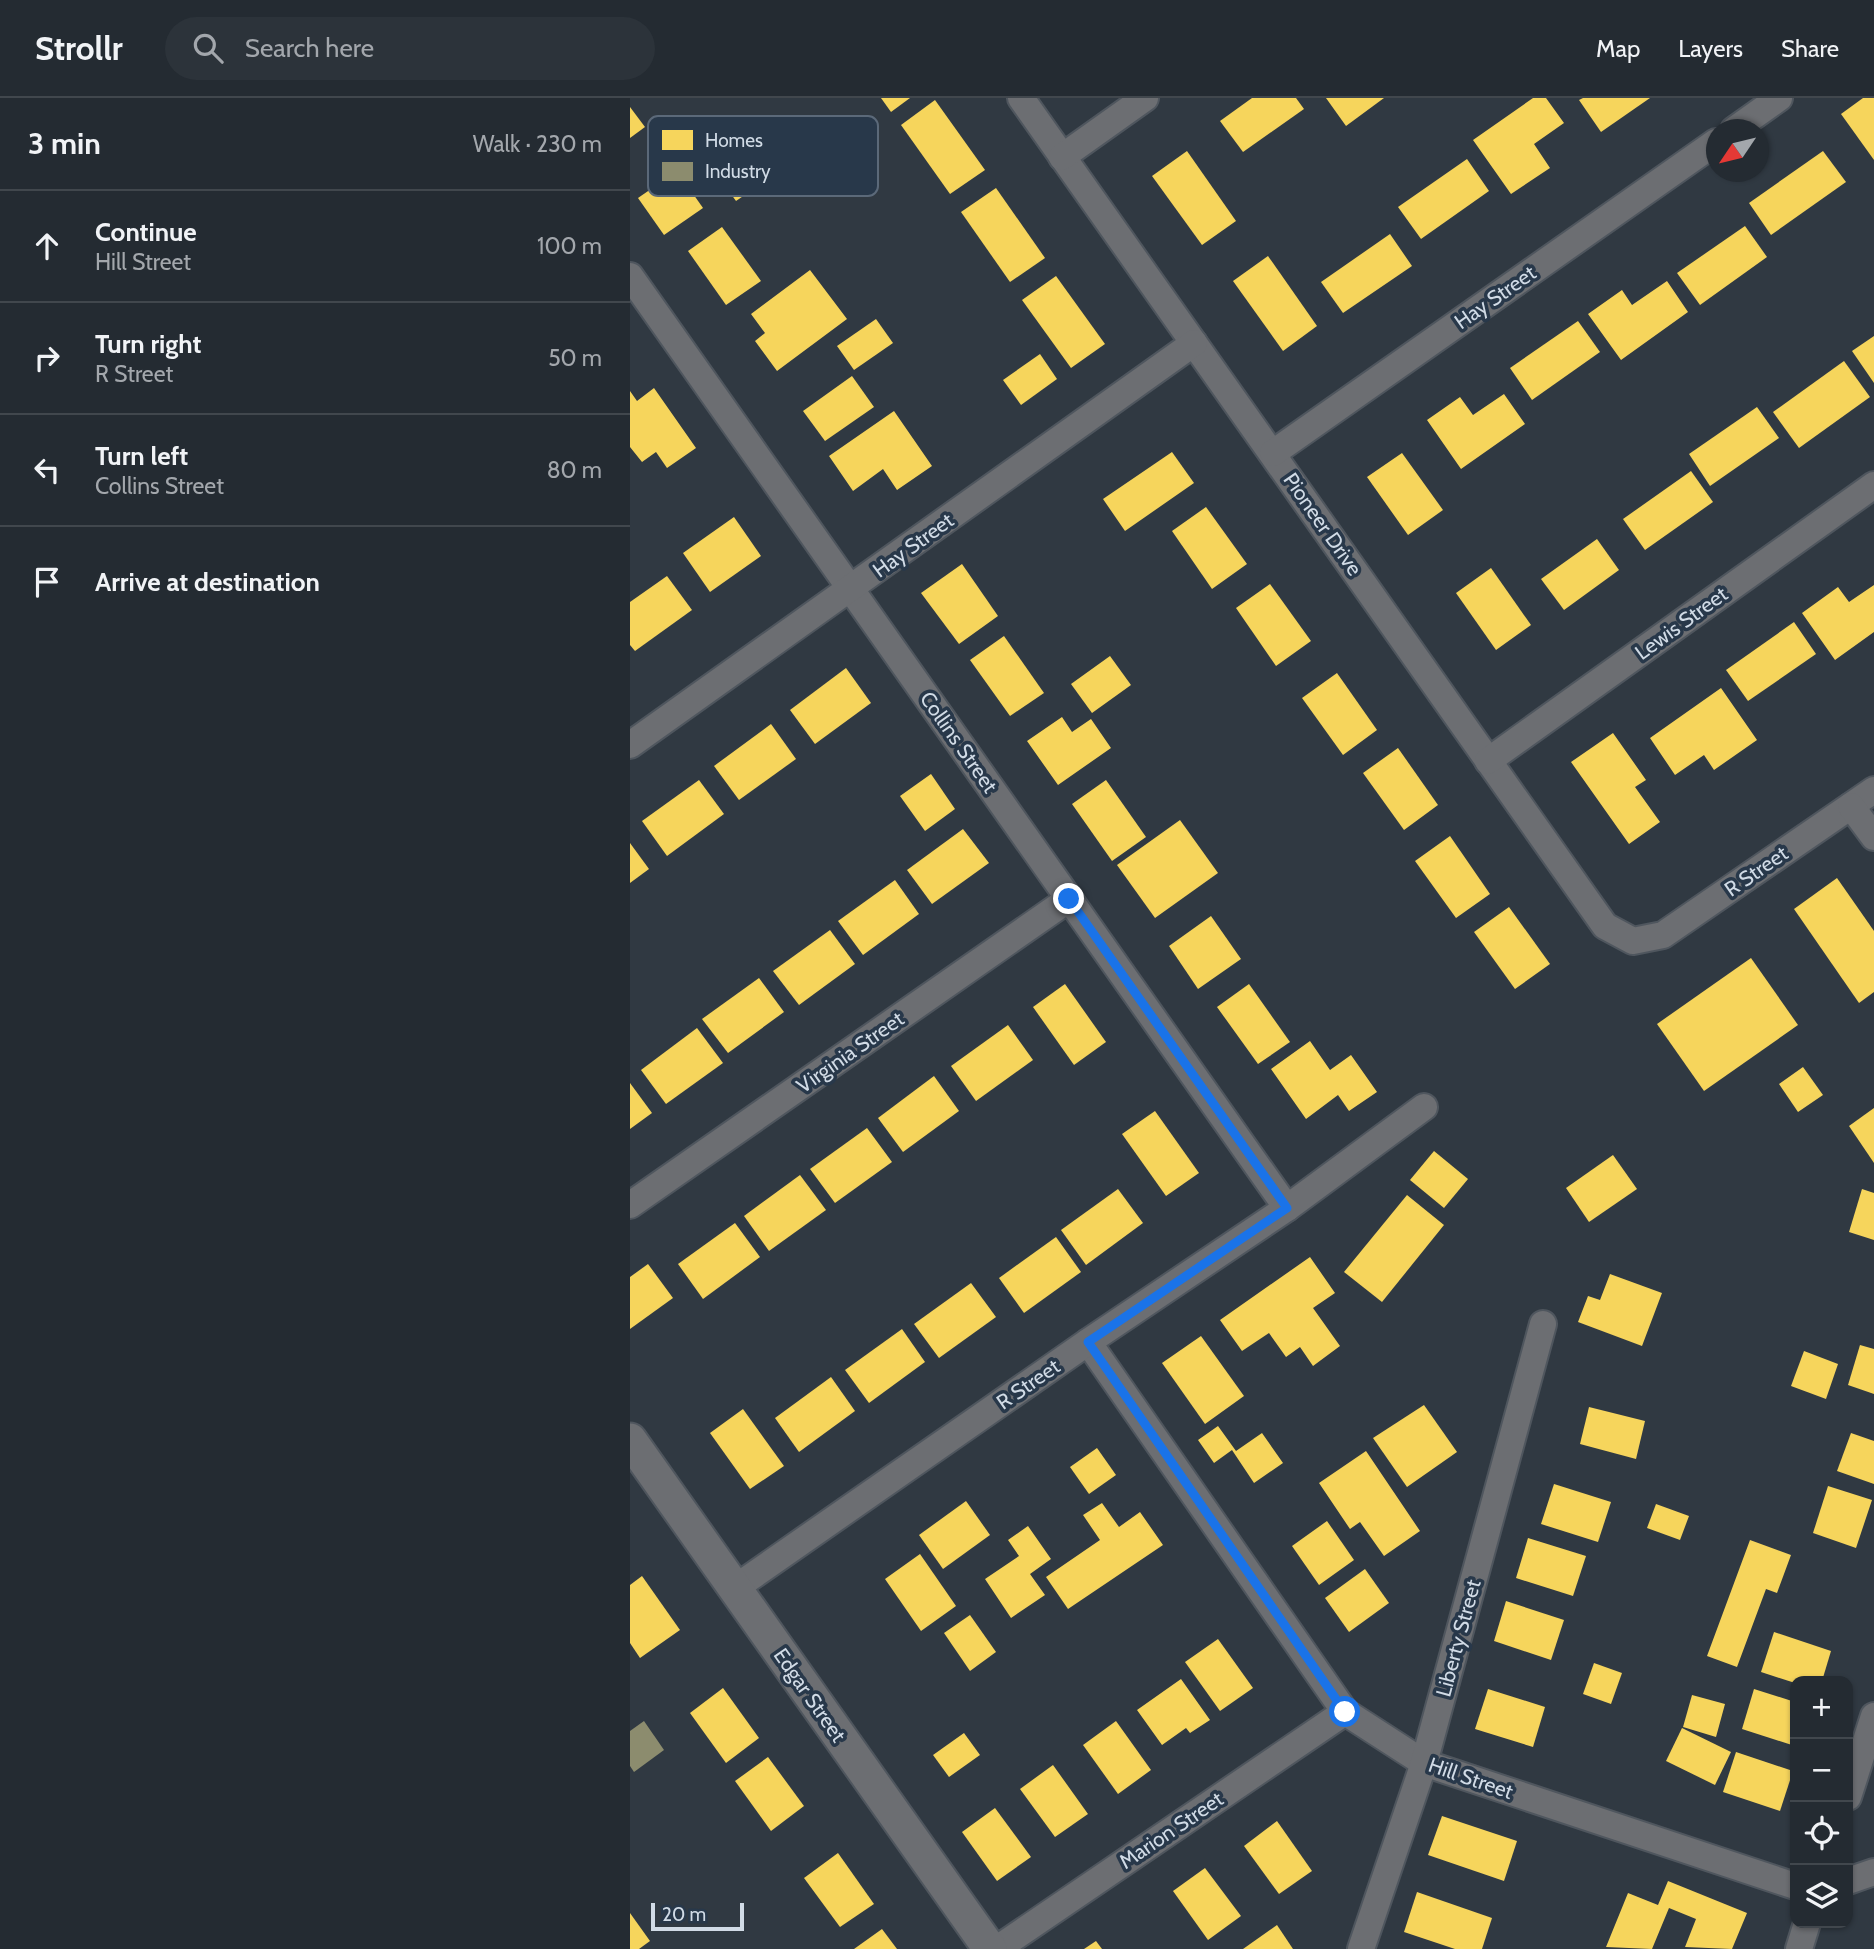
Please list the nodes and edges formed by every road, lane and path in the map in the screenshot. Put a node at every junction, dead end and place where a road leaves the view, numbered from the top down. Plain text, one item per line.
1 (1021, 98) edge
2 (1145, 98) edge
3 (1779, 98) edge
4 (1749, 119) edge
5 (1706, 150) edge
6 (1062, 157) junction
7 (631, 278) edge
8 (1194, 343) junction
9 (1273, 453) junction
10 (1874, 485) edge
11 (852, 589) junction
12 (630, 745) edge
13 (1488, 761) junction
14 (1874, 790) edge
15 (1851, 806) junction
16 (1874, 837) edge
17 (1069, 899) junction
18 (1633, 941) joint
19 (1424, 1107) dead end
20 (630, 1205) edge
21 (1287, 1208) junction
22 (1543, 1324) dead end
23 (1088, 1342) junction
24 (630, 1440) edge
25 (735, 1588) junction
26 (1345, 1712) junction
27 (1874, 1716) edge
28 (1424, 1763) junction
29 (1853, 1781) edge
30 (1874, 1872) edge
31 (1853, 1879) edge
32 (1790, 1883) edge
33 (1805, 1928) edge
34 (990, 1949) edge
35 (997, 1949) edge
36 (1362, 1949) edge
37 (1798, 1949) edge

1 - 6 street, Pioneer Drive
2 - 6 street
3 - 4 street
5 - 9 street, Hay Street
6 - 8 street, Pioneer Drive
7 - 11 street, Collins Street
8 - 9 street, Pioneer Drive
8 - 11 street, Hay Street
9 - 13 street, Pioneer Drive
10 - 13 street, Lewis Street
11 - 12 street, Hay Street
11 - 17 street, Collins Street
13 - 18 street, Pioneer Drive
14 - 15 street, R Street
15 - 16 street
15 - 18 street, R Street
17 - 20 street, Virginia Street
17 - 21 street, Collins Street
19 - 21 street, R Street
21 - 23 street, R Street
22 - 28 street, Liberty Street
23 - 25 street, R Street
23 - 26 street, Hill Street
24 - 25 street, Edgar Street
25 - 34 street, Edgar Street
26 - 28 street, Hill Street
26 - 35 street, Marion Street
27 - 29 street
28 - 32 street, Hill Street
28 - 36 street, Liberty Street
30 - 31 street
33 - 37 street

